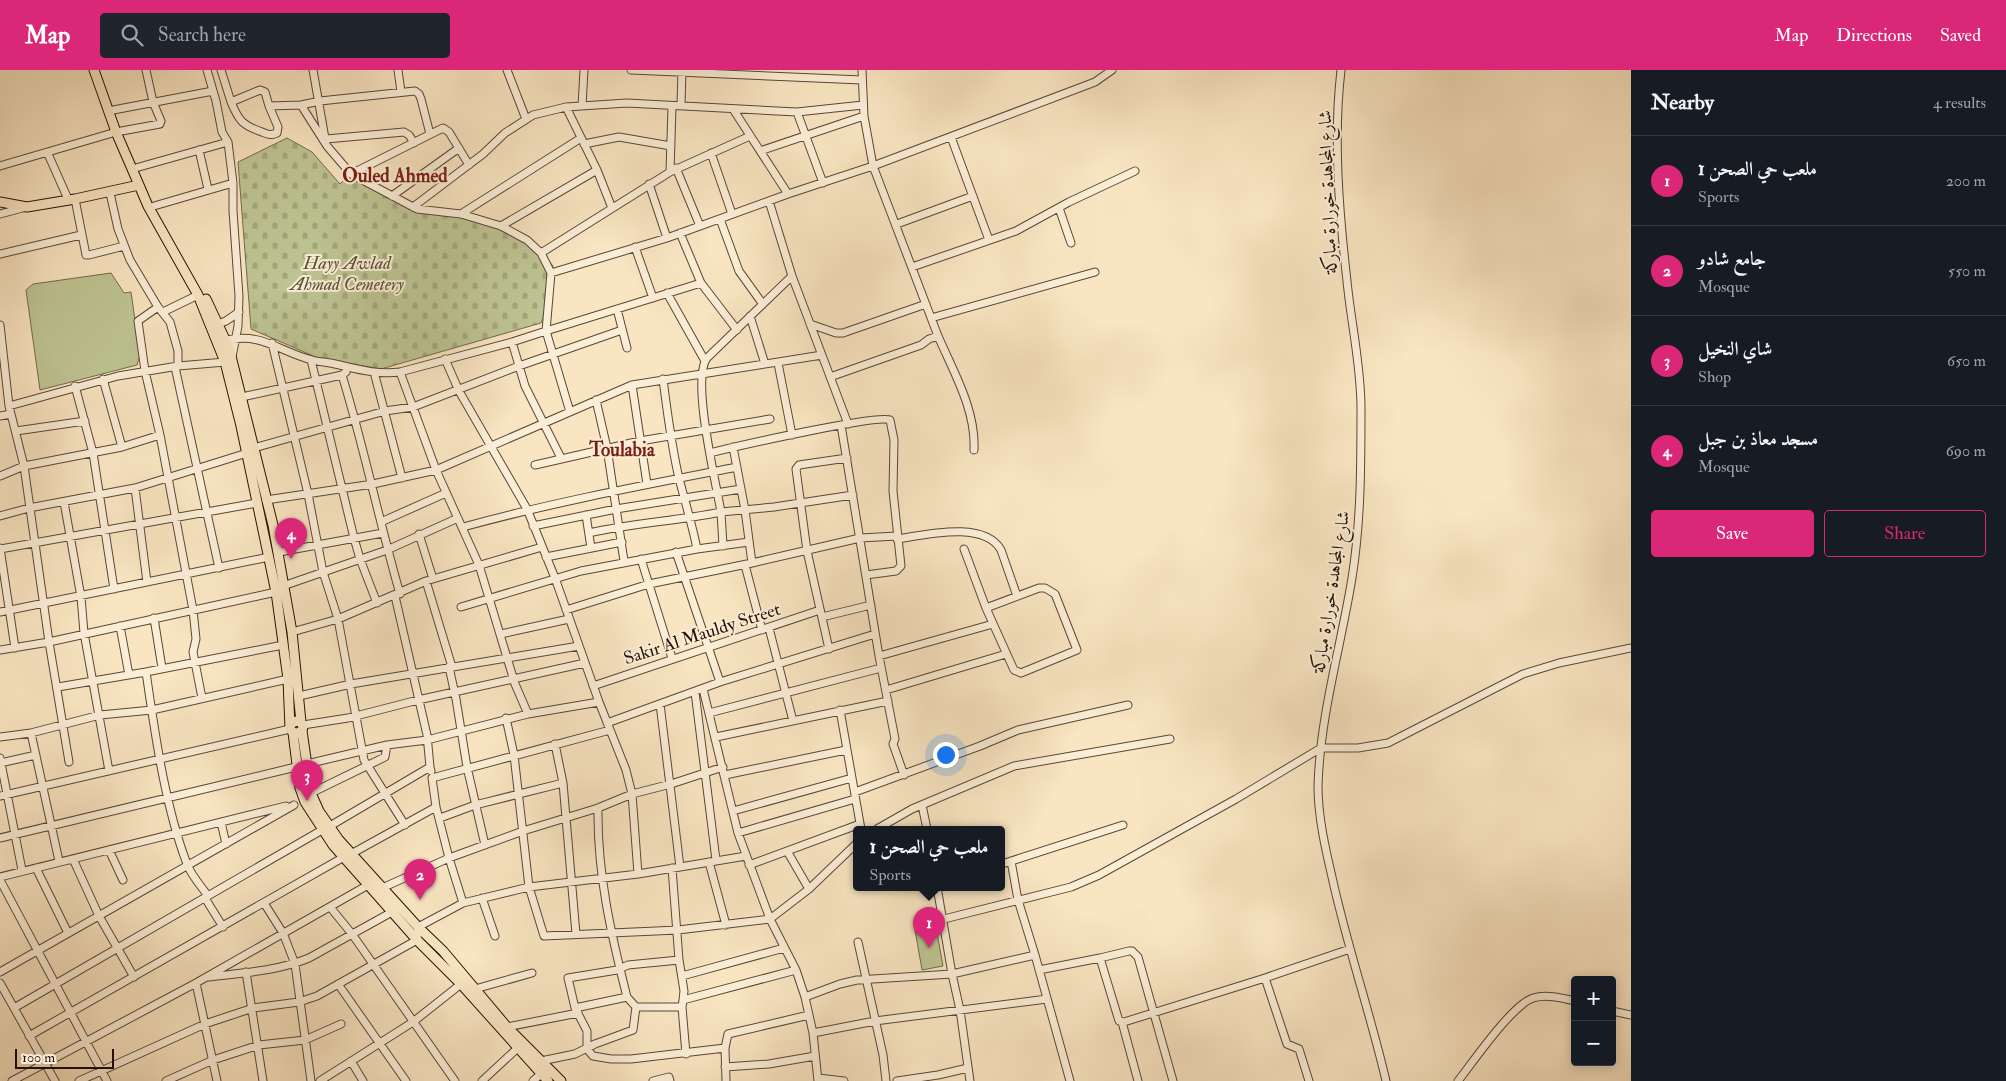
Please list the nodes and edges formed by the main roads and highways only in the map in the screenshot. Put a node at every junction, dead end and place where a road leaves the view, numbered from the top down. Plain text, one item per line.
1 (94, 70) edge
2 (139, 185) junction
3 (146, 198) junction
4 (0, 202) edge
5 (215, 326) junction
6 (228, 360) junction
7 (251, 450) junction
8 (262, 501) junction
9 (280, 589) junction
10 (297, 727) junction
11 (326, 828) junction
12 (347, 856) junction
13 (520, 1045) junction
14 (548, 1081) edge
15 (561, 1081) edge

1 - 2 main road
2 - 3 main road
2 - 4 main road
3 - 5 main road
3 - 5 main road
5 - 6 main road
6 - 7 main road
6 - 7 main road
7 - 8 main road
8 - 9 main road
8 - 9 main road
9 - 10 main road
9 - 10 main road
10 - 11 main road
10 - 11 main road
11 - 12 main road
12 - 13 main road
12 - 13 main road
13 - 14 main road
13 - 15 main road

